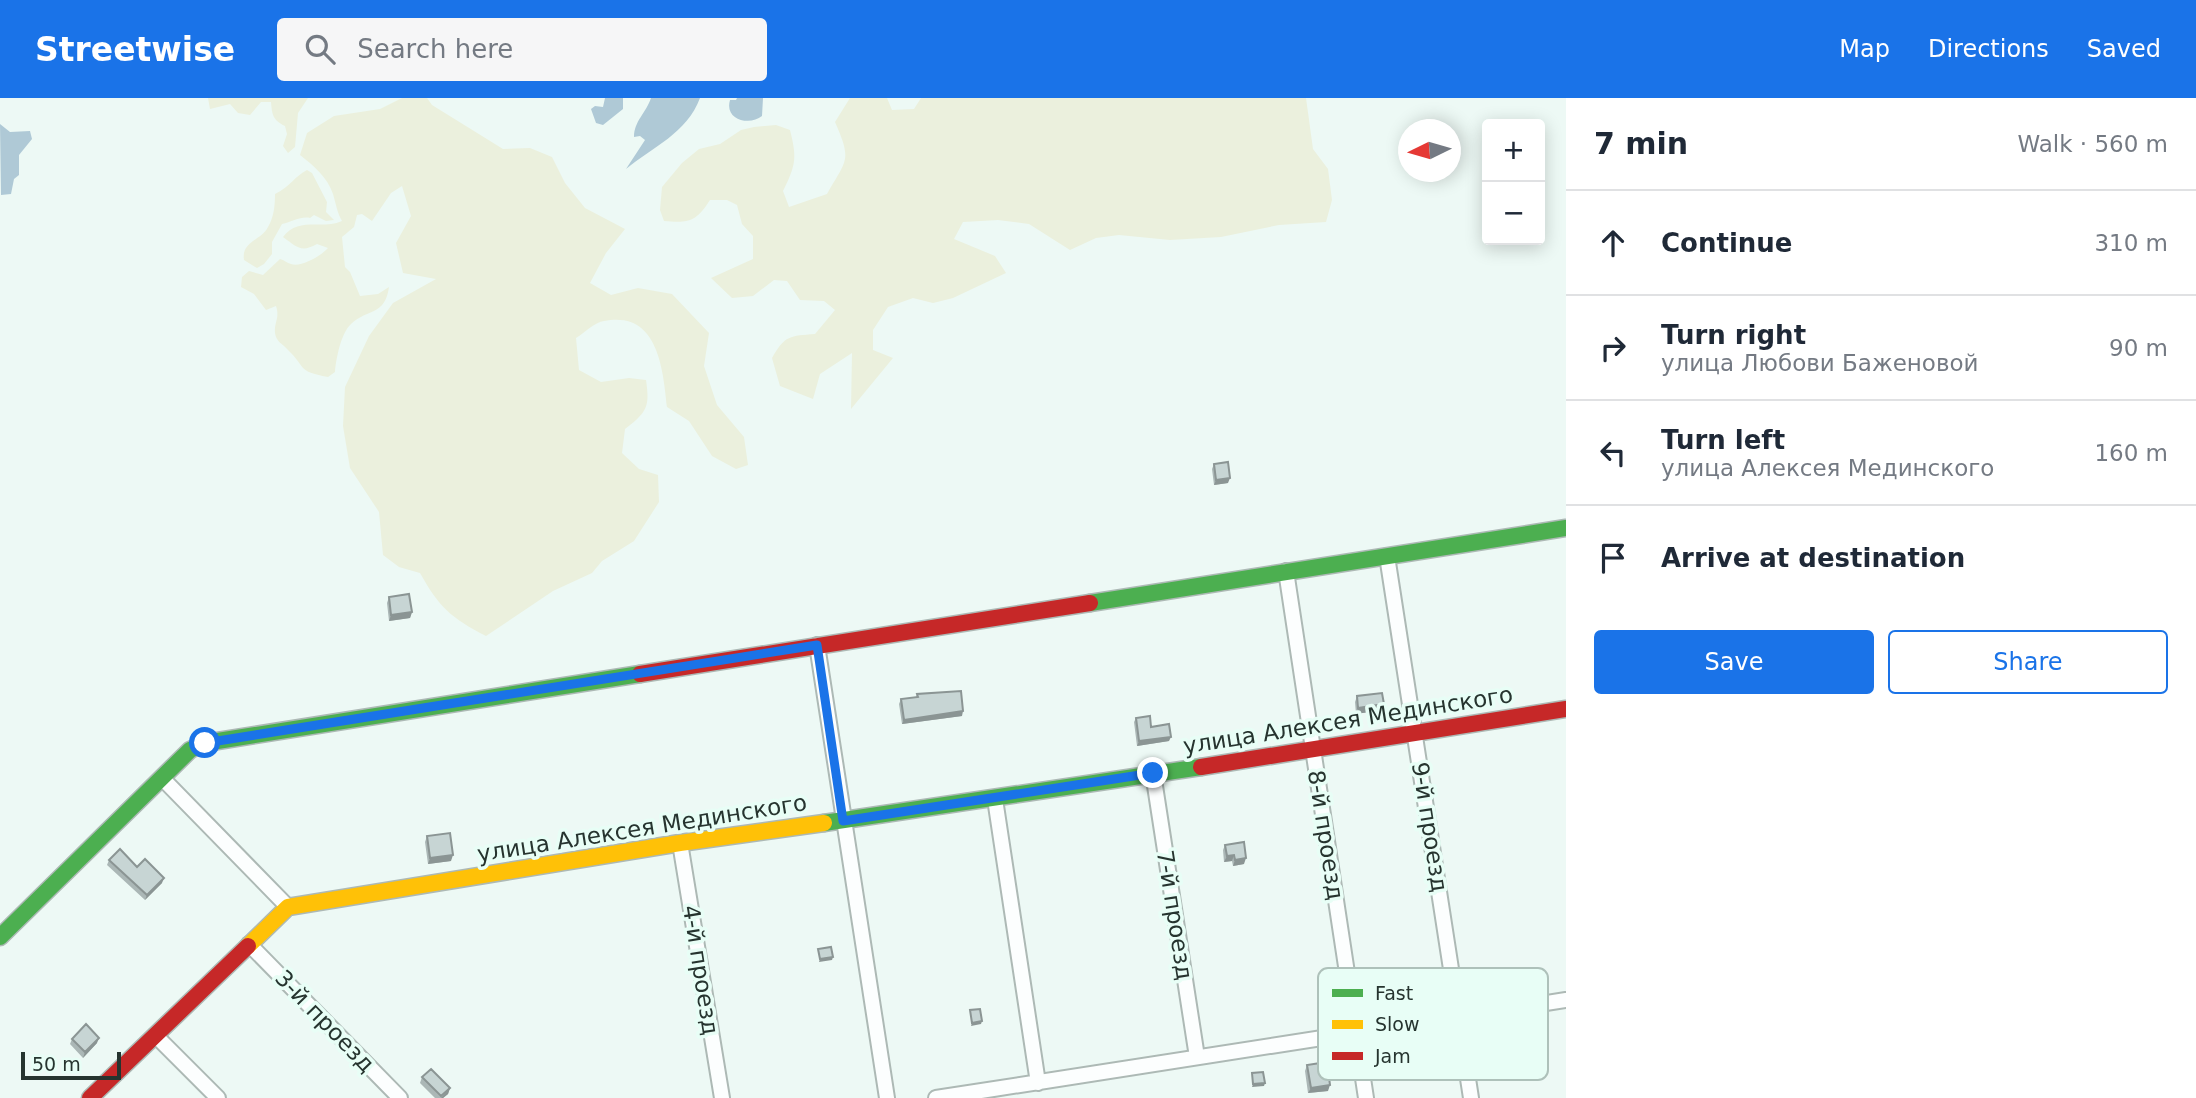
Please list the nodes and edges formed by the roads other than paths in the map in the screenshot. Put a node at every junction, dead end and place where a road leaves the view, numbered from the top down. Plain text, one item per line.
1 (1566, 528) edge
2 (1387, 556) junction
3 (1286, 571) junction
4 (817, 645) junction
5 (1566, 709) edge
6 (1415, 733) junction
7 (1313, 748) junction
8 (1153, 773) junction
9 (162, 778) junction
10 (995, 799) junction
11 (843, 821) junction
12 (680, 843) junction
13 (288, 907) junction
14 (0, 937) edge
15 (250, 944) junction
16 (1346, 968) edge
17 (1451, 968) edge
18 (1566, 1000) edge
19 (1548, 1003) edge
20 (155, 1035) junction
21 (1318, 1039) edge
22 (1197, 1057) junction
23 (1363, 1080) edge
24 (1468, 1080) edge
25 (1038, 1083) junction
26 (90, 1098) edge
27 (218, 1098) edge
28 (400, 1098) edge
29 (722, 1098) edge
30 (887, 1098) edge
31 (936, 1098) edge
32 (1366, 1098) edge
33 (1471, 1098) edge

1 - 2 street
2 - 3 street
2 - 6 street, 9-й проезд
3 - 4 street
3 - 7 street, 8-й проезд
4 - 9 street
4 - 11 street
5 - 6 street, улица Алексея Мединского
6 - 7 street, улица Алексея Мединского
6 - 17 street, 9-й проезд
7 - 8 street, улица Алексея Мединского
7 - 16 street, 8-й проезд
8 - 10 street, улица Алексея Мединского
8 - 22 street, 7-й проезд
9 - 13 street
9 - 14 street
10 - 11 street, улица Алексея Мединского
10 - 25 street
11 - 12 street, улица Алексея Мединского
11 - 30 street
12 - 13 street, улица Алексея Мединского
12 - 29 street, 4-й проезд
13 - 15 street
15 - 20 street
15 - 28 street, 3-й проезд
18 - 19 street
20 - 26 street
20 - 27 street
21 - 22 street
22 - 25 street
23 - 32 street, 8-й проезд
24 - 33 street, 9-й проезд
25 - 31 street

